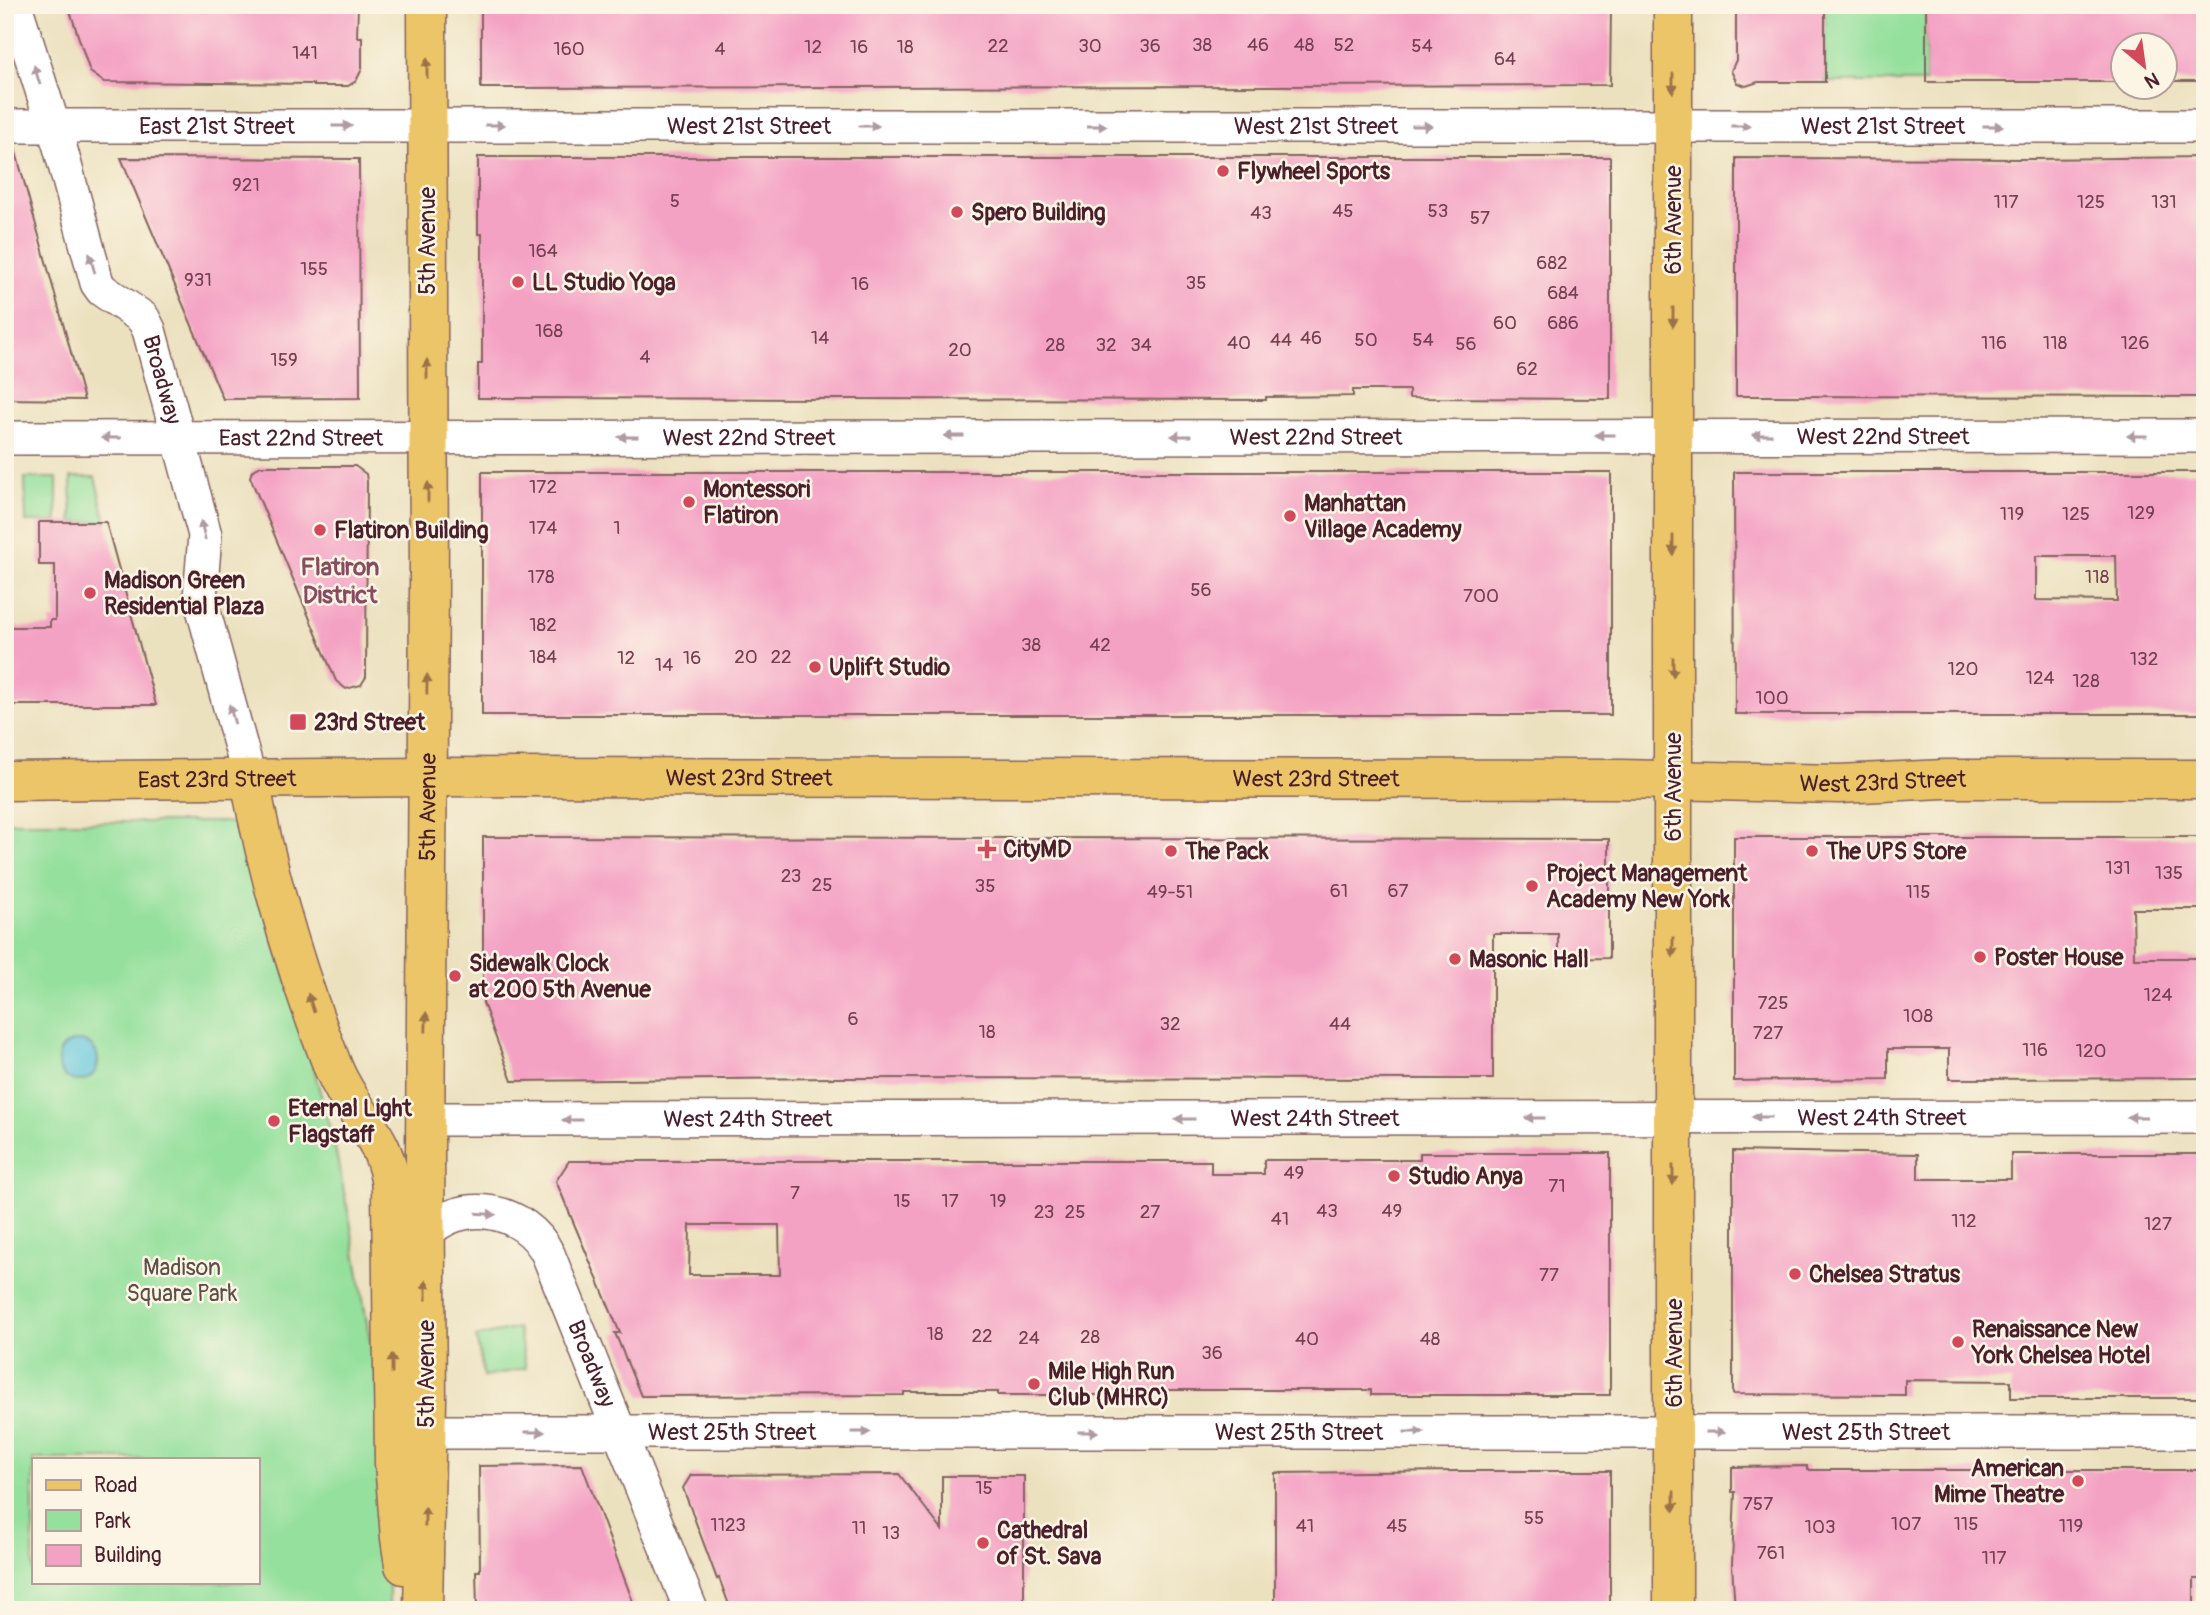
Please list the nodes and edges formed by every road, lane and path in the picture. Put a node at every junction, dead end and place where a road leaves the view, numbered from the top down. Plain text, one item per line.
1 (15, 5) edge
2 (427, 5) edge
3 (1673, 5) edge
4 (5, 126) edge
5 (53, 126) junction
6 (427, 126) junction
7 (1673, 126) junction
8 (2205, 126) edge
9 (1673, 435) junction
10 (2205, 436) edge
11 (427, 437) junction
12 (5, 438) edge
13 (179, 438) junction
14 (427, 777) junction
15 (2205, 779) edge
16 (250, 780) junction
17 (5, 781) edge
18 (1673, 781) junction
19 (1673, 1117) junction
20 (2205, 1117) edge
21 (426, 1119) junction
22 (425, 1235) junction
23 (410, 1432) junction
24 (621, 1432) junction
25 (1674, 1432) junction
26 (2205, 1432) edge
27 (413, 1610) edge
28 (423, 1610) edge
29 (691, 1610) edge
30 (1674, 1610) edge

5 -> 1 street, Broadway
6 -> 2 main road, 5th Avenue
3 -> 7 main road, 6th Avenue
4 - 5 street, East 21st Street
5 -> 6 street, East 21st Street
13 -> 5 street, Broadway
6 -> 7 street, West 21st Street
11 -> 6 main road, 5th Avenue
7 -> 8 street, West 21st Street
7 -> 9 main road, 6th Avenue
10 -> 9 street, West 22nd Street
9 -> 11 street, West 22nd Street
9 -> 18 main road, 6th Avenue
11 - 13 street, East 22nd Street
14 -> 11 main road, 5th Avenue
13 -> 12 street, East 22nd Street
16 -> 13 street, Broadway
14 - 16 main road, East 23rd Street
14 - 18 main road, West 23rd Street
21 -> 14 main road, 5th Avenue
15 - 18 main road, West 23rd Street
16 - 17 main road, East 23rd Street
23 -> 16 main road
18 -> 19 main road, 6th Avenue
20 -> 19 street, West 24th Street
19 -> 21 street, West 24th Street
19 -> 25 main road, 6th Avenue
21 - 22 main road, 5th Avenue
23 -> 22 main road, 5th Avenue
22 -> 24 street, Broadway
23 -> 24 street, West 25th Street
23 - 27 main road
28 -> 23 main road, 5th Avenue
24 -> 25 street, West 25th Street
24 - 29 street, Broadway
25 -> 26 street, West 25th Street
25 -> 30 main road, 6th Avenue

